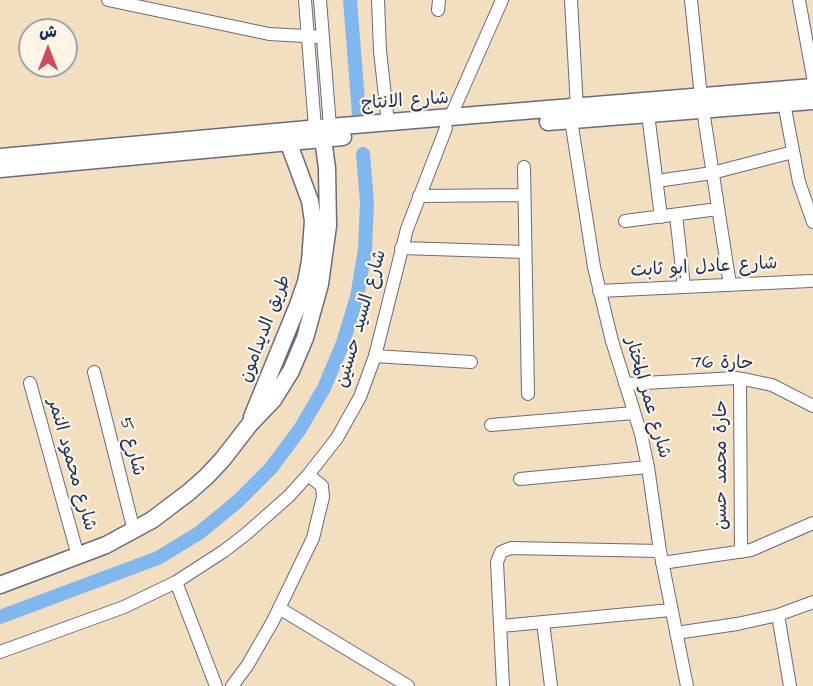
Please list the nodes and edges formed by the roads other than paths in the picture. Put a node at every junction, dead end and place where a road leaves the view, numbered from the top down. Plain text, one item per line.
1 (108, 0) edge
2 (305, 0) edge
3 (320, 0) edge
4 (378, 0) edge
5 (502, 0) edge
6 (572, 0) edge
7 (691, 0) edge
8 (799, 0) edge
9 (160, 5) edge
10 (308, 37) junction
11 (323, 37) junction
12 (813, 77) edge
13 (813, 87) edge
14 (813, 101) edge
15 (784, 103) junction
16 (702, 104) junction
17 (574, 114) junction
18 (648, 114) junction
19 (388, 123) junction
20 (448, 123) junction
21 (323, 132) junction
22 (288, 144) junction
23 (793, 152) junction
24 (0, 157) edge
25 (524, 167) dead end
26 (0, 169) edge
27 (712, 173) junction
28 (657, 181) junction
29 (525, 195) junction
30 (419, 196) junction
31 (718, 209) junction
32 (676, 215) junction
33 (661, 217) junction
34 (625, 222) dead end
35 (813, 222) edge
36 (401, 248) junction
37 (525, 252) junction
38 (810, 281) dead end
39 (313, 283) junction
40 (730, 285) junction
41 (684, 287) junction
42 (599, 291) junction
43 (375, 356) junction
44 (471, 362) dead end
45 (93, 372) dead end
46 (740, 379) junction
47 (30, 383) dead end
48 (625, 384) junction
49 (528, 393) dead end
50 (813, 406) edge
51 (634, 413) junction
52 (491, 425) dead end
53 (648, 467) junction
54 (308, 475) junction
55 (520, 479) dead end
56 (813, 522) edge
57 (134, 531) junction
58 (741, 552) junction
59 (78, 556) junction
60 (661, 557) junction
61 (176, 582) junction
62 (0, 585) edge
63 (812, 604) edge
64 (279, 608) junction
65 (671, 610) junction
66 (778, 615) junction
67 (543, 622) junction
68 (501, 626) junction
69 (676, 633) junction
70 (0, 652) edge
71 (216, 686) edge
72 (232, 686) edge
73 (408, 686) edge
74 (503, 686) edge
75 (551, 686) edge
76 (687, 686) edge
77 (790, 686) edge

1 - 9 street
2 - 10 street, طريق الديدامون
3 - 11 street, طريق الديدامون
4 - 19 street
5 - 20 street, شارع السيد حسنين
6 - 17 street, شارع عمر المختار
7 - 16 street
8 - 12 street
9 - 10 street
10 - 11 street
10 - 21 street, طريق الديدامون
11 - 21 street, طريق الديدامون
13 - 16 main road, شارع الانتاج
14 - 15 main road, شارع الانتاج
15 - 16 main road, شارع الانتاج
15 - 23 street
16 - 17 main road, شارع الانتاج
16 - 18 main road, شارع الانتاج
16 - 27 street
17 - 18 main road, شارع الانتاج
17 - 20 main road, شارع الانتاج
17 - 42 street, شارع عمر المختار
18 - 28 street
19 - 20 main road, شارع الانتاج
19 - 21 main road, شارع الانتاج
20 - 21 main road, شارع الانتاج
20 - 30 street, شارع السيد حسنين
21 - 22 main road, شارع الانتاج
21 - 24 main road, شارع الانتاج
21 - 39 main road, طريق الديدامون
22 - 26 main road, شارع الانتاج
22 - 39 main road, طريق الديدامون
23 - 27 street
23 - 35 street
25 - 29 street
27 - 28 street
27 - 31 street
28 - 33 street
29 - 30 street
29 - 37 street
30 - 36 street, شارع السيد حسنين
31 - 32 street
31 - 40 street
32 - 33 street
32 - 41 street
33 - 34 street
36 - 37 street
36 - 43 street, شارع السيد حسنين
37 - 49 street
38 - 40 street, شارع عادل ابو ثابت
39 - 57 main road, طريق الديدامون
40 - 41 street, شارع عادل ابو ثابت
41 - 42 street, شارع عادل ابو ثابت
42 - 48 street, شارع عمر المختار
43 - 44 street
43 - 54 street, شارع السيد حسنين
45 - 57 street, شارع 5
46 - 48 street, حارة 76
46 - 50 street, حارة 76
46 - 58 street, حارة محمد حسن
47 - 59 street, شارع محمود النمر
48 - 51 street, شارع عمر المختار
51 - 52 street
51 - 53 street, شارع عمر المختار
53 - 55 street
53 - 60 street, شارع عمر المختار
54 - 61 street, شارع السيد حسنين
54 - 64 street
56 - 58 street
57 - 59 main road, طريق الديدامون
58 - 60 street
59 - 62 main road, طريق الديدامون
60 - 65 street, شارع عمر المختار
60 - 68 street
61 - 70 street, شارع السيد حسنين
61 - 71 street
63 - 66 street
64 - 72 street
64 - 73 street
65 - 67 street
65 - 69 street, شارع عمر المختار
66 - 69 street
66 - 77 street
67 - 68 street
67 - 75 street
68 - 74 street
69 - 76 street, شارع عمر المختار

